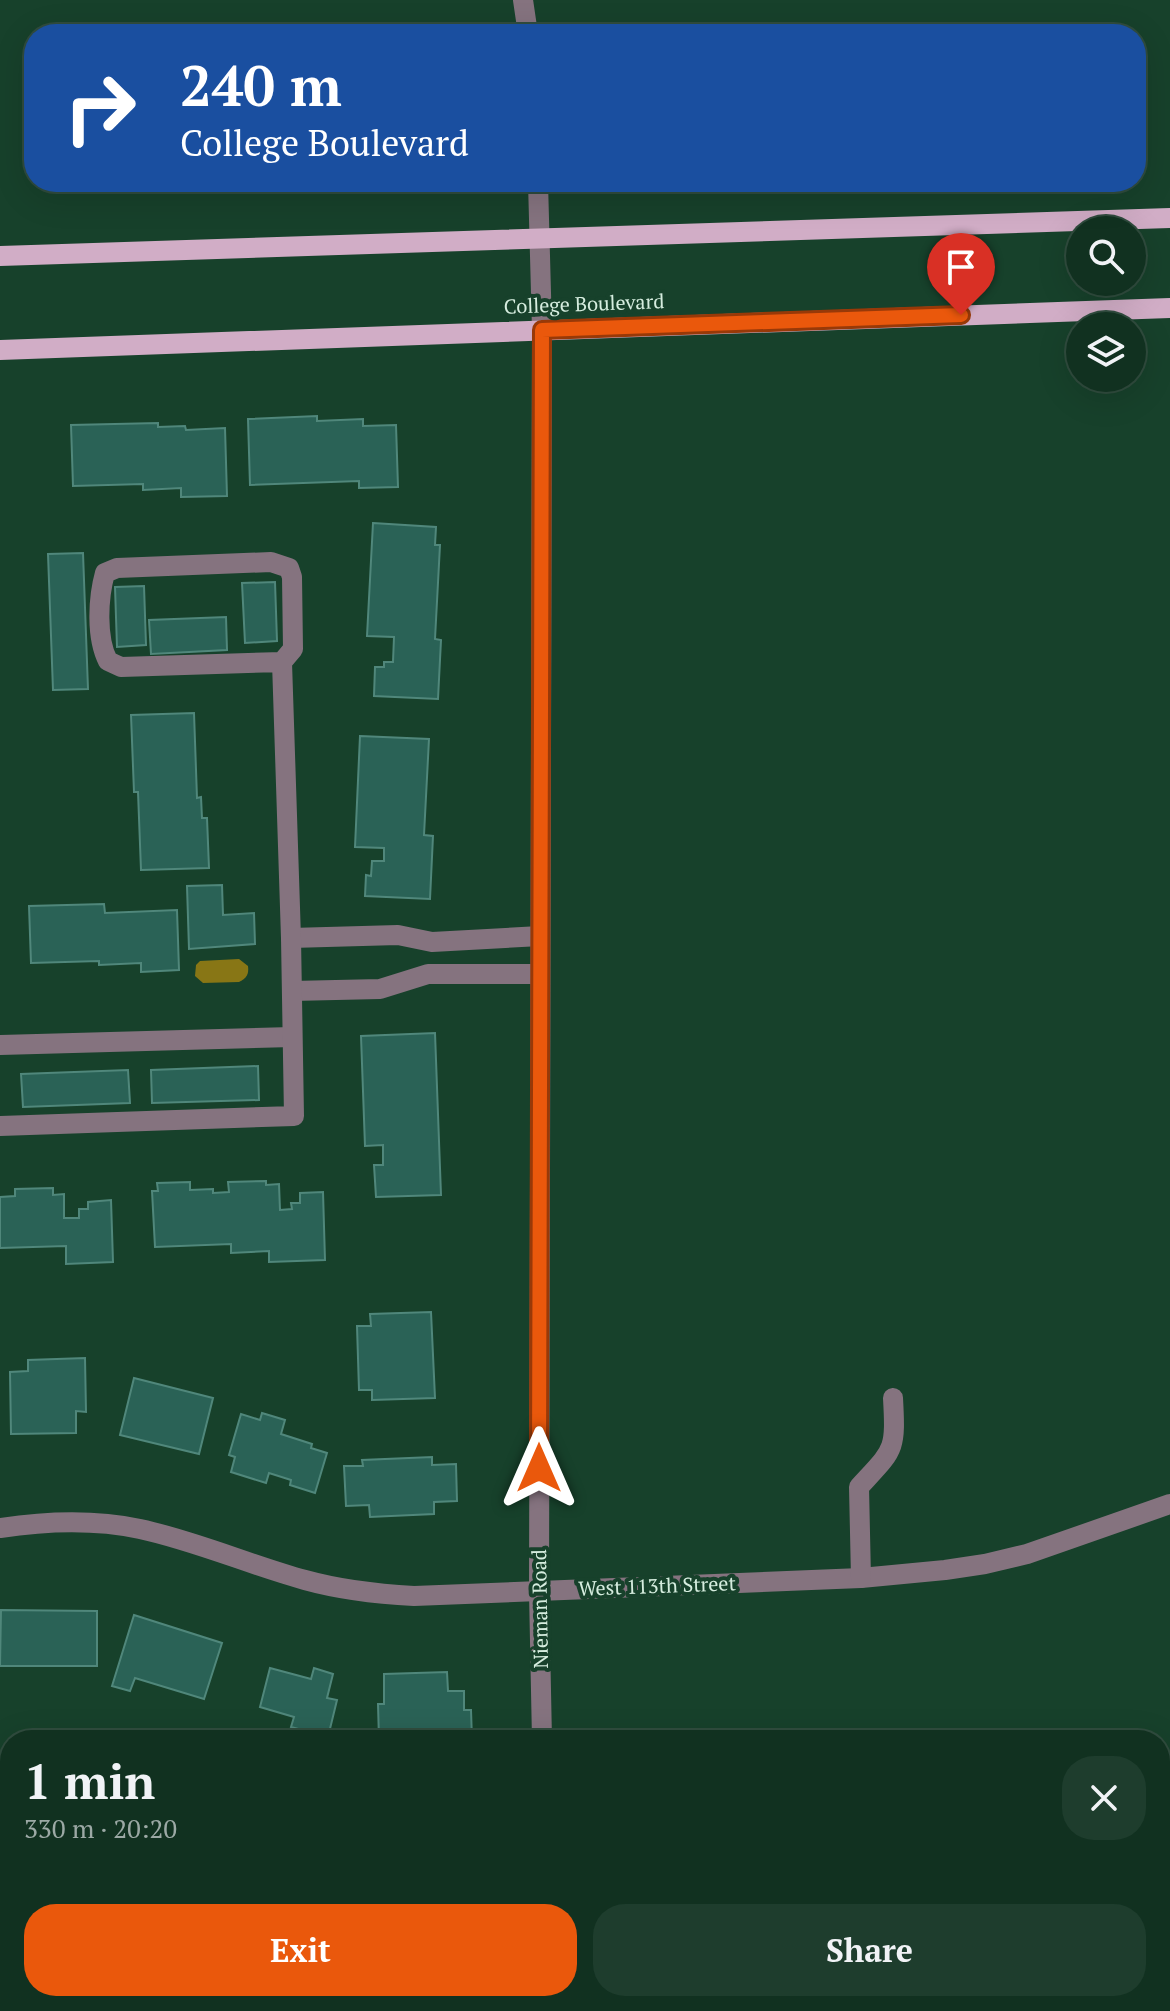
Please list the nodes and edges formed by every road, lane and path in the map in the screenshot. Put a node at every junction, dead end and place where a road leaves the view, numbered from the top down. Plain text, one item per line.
1 (523, 0) edge
2 (527, 24) edge
3 (538, 192) edge
4 (1170, 218) edge
5 (540, 237) junction
6 (0, 256) edge
7 (1170, 308) edge
8 (542, 330) junction
9 (0, 350) edge
10 (282, 662) junction
11 (540, 936) junction
12 (291, 938) junction
13 (540, 974) junction
14 (292, 991) junction
15 (292, 1037) junction
16 (0, 1045) edge
17 (0, 1126) edge
18 (893, 1398) dead end
19 (1170, 1504) edge
20 (0, 1528) edge
21 (861, 1578) junction
22 (539, 1592) junction
23 (542, 1730) edge

1 - 2 street
3 - 5 street, Nieman Road
4 - 5 main road
5 - 6 main road
5 - 8 street, Nieman Road
7 - 8 main road, College Boulevard
8 - 9 main road, College Boulevard
8 - 11 street, Nieman Road
10 - 10 street
10 - 12 street
11 - 12 street
11 - 13 street, Nieman Road
12 - 14 street
13 - 14 street
13 - 22 street, Nieman Road
14 - 15 street
15 - 16 street
15 - 17 street
18 - 21 street
19 - 21 street, West 113th Street
20 - 22 street, West 113th Street
21 - 22 street, West 113th Street
22 - 23 street, Nieman Road

